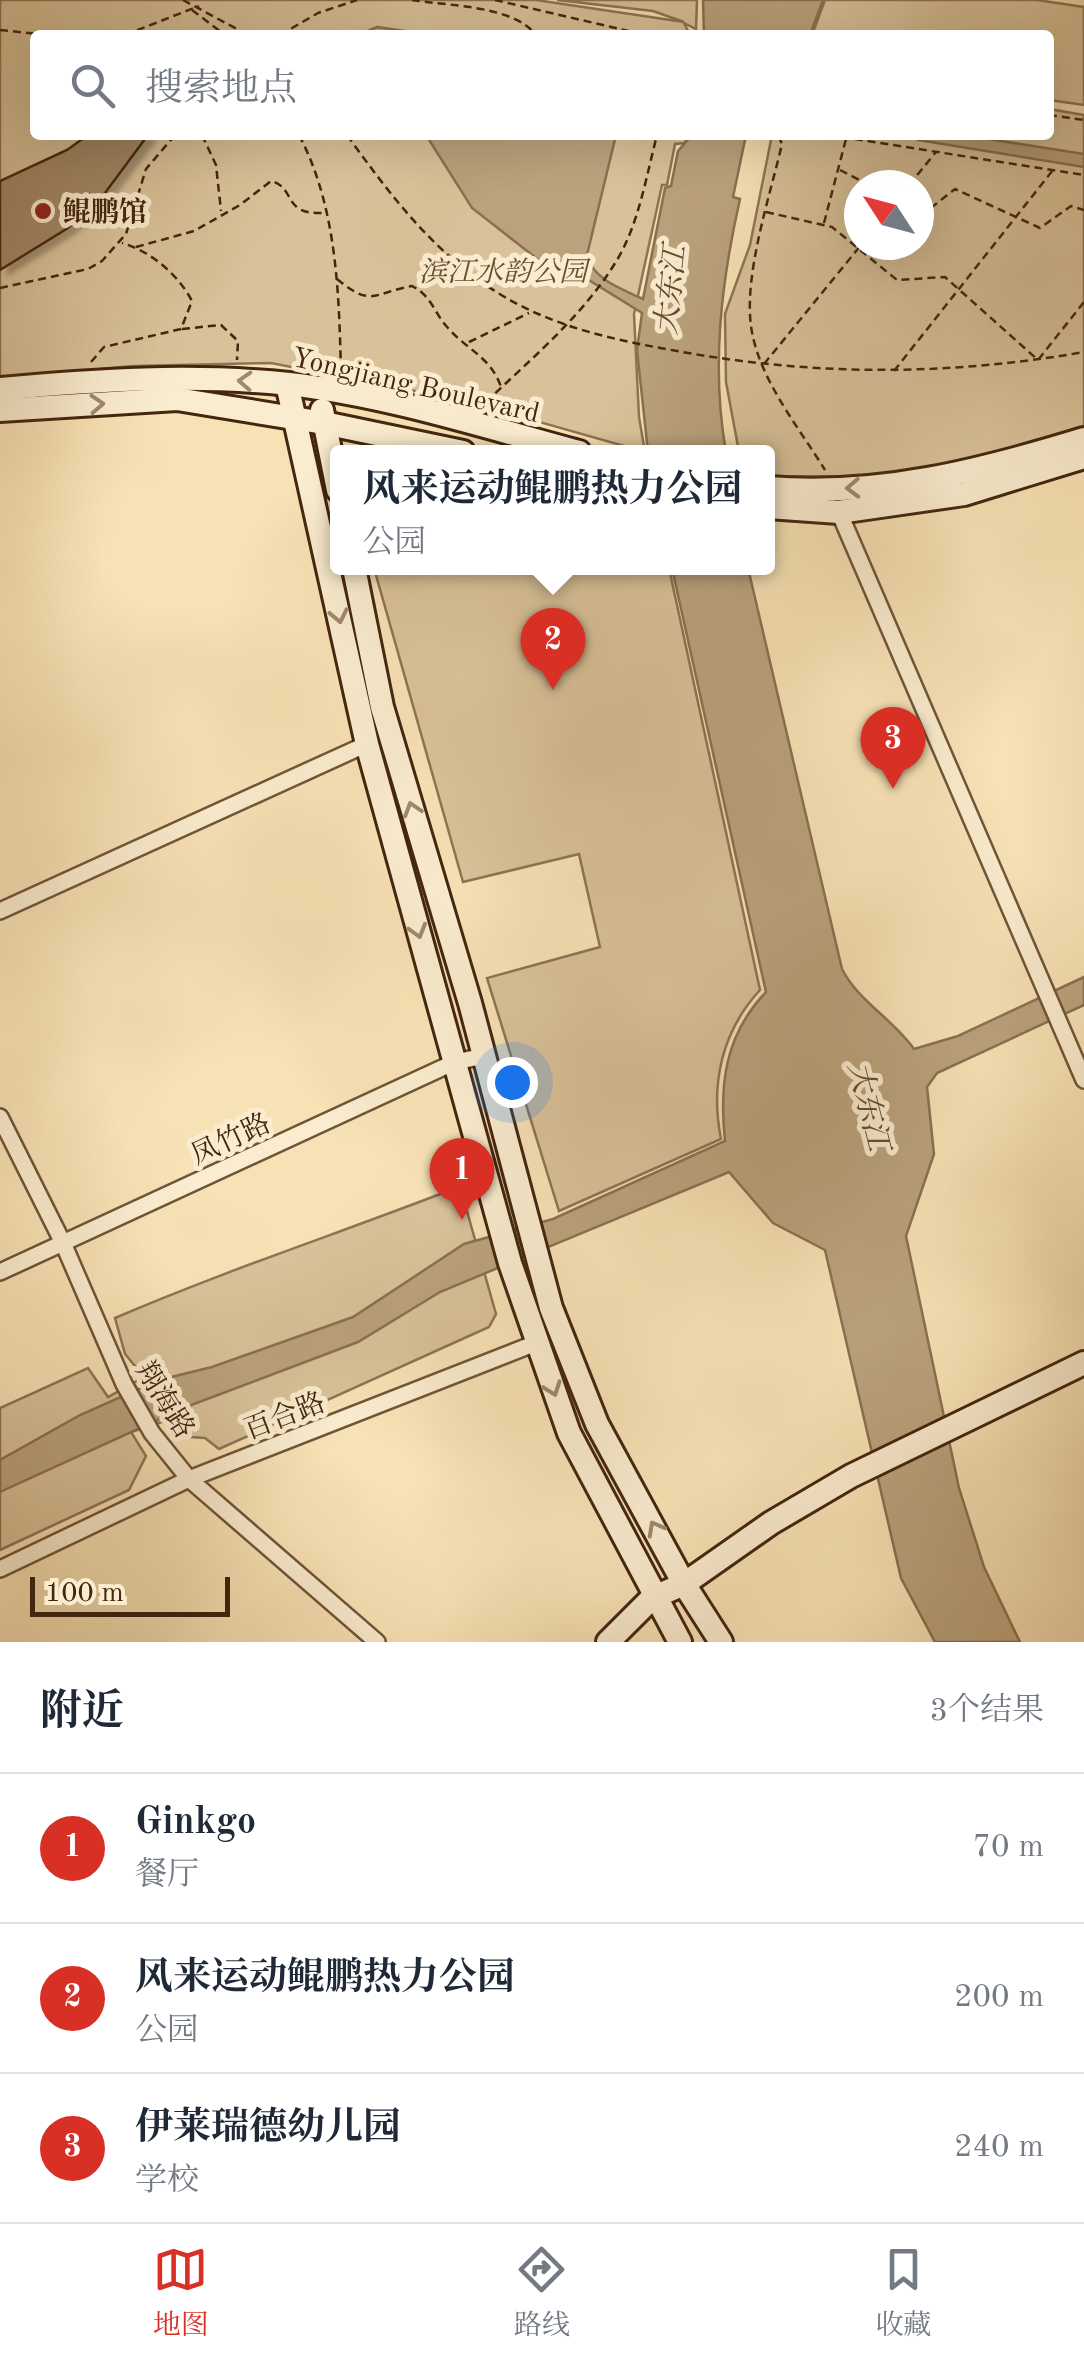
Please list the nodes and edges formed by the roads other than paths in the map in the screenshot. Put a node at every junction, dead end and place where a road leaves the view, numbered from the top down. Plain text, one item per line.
1 (287, 384) junction
2 (317, 388) junction
3 (0, 389) edge
4 (0, 410) edge
5 (297, 419) junction
6 (324, 423) junction
7 (1084, 439) edge
8 (429, 445) edge
9 (550, 445) edge
10 (330, 452) edge
11 (1084, 456) edge
12 (775, 488) edge
13 (775, 507) edge
14 (839, 512) junction
15 (330, 572) edge
16 (331, 575) edge
17 (355, 575) edge
18 (367, 744) junction
19 (0, 911) edge
20 (484, 1056) junction
21 (455, 1062) junction
22 (1084, 1080) edge
23 (0, 1118) edge
24 (62, 1243) junction
25 (0, 1272) edge
26 (536, 1344) junction
27 (1084, 1346) edge
28 (1084, 1363) edge
29 (967, 1413) junction
30 (189, 1479) junction
31 (0, 1569) edge
32 (682, 1578) junction
33 (652, 1598) junction
34 (377, 1642) edge
35 (608, 1642) edge
36 (680, 1642) edge
37 (721, 1642) edge

1 - 2 street, Yongjiang Boulevard
1 -> 3 street, Yongjiang Boulevard
1 - 5 street
2 - 6 street
2 - 9 street, Yongjiang Boulevard
4 -> 5 street, Yongjiang Boulevard
5 - 6 street, Yongjiang Boulevard
5 -> 15 street
6 - 8 street, Yongjiang Boulevard
6 - 10 street
7 -> 12 street
11 - 14 street
13 - 14 street
14 - 22 street
16 -> 18 street
20 -> 17 street
18 - 19 street
18 -> 21 street
20 - 21 street, 凤竹路
32 -> 20 street
21 - 24 street, 凤竹路
21 - 26 street
23 - 24 street, 翔海路
24 - 25 street, 凤竹路
24 - 30 street, 翔海路
26 - 30 street, 百合路
26 -> 33 street
27 - 29 street
28 - 29 street
29 - 32 street
30 - 31 street, 百合路
30 - 34 street, 翔海路
32 - 33 street
32 - 37 street
33 - 35 street
33 - 36 street

